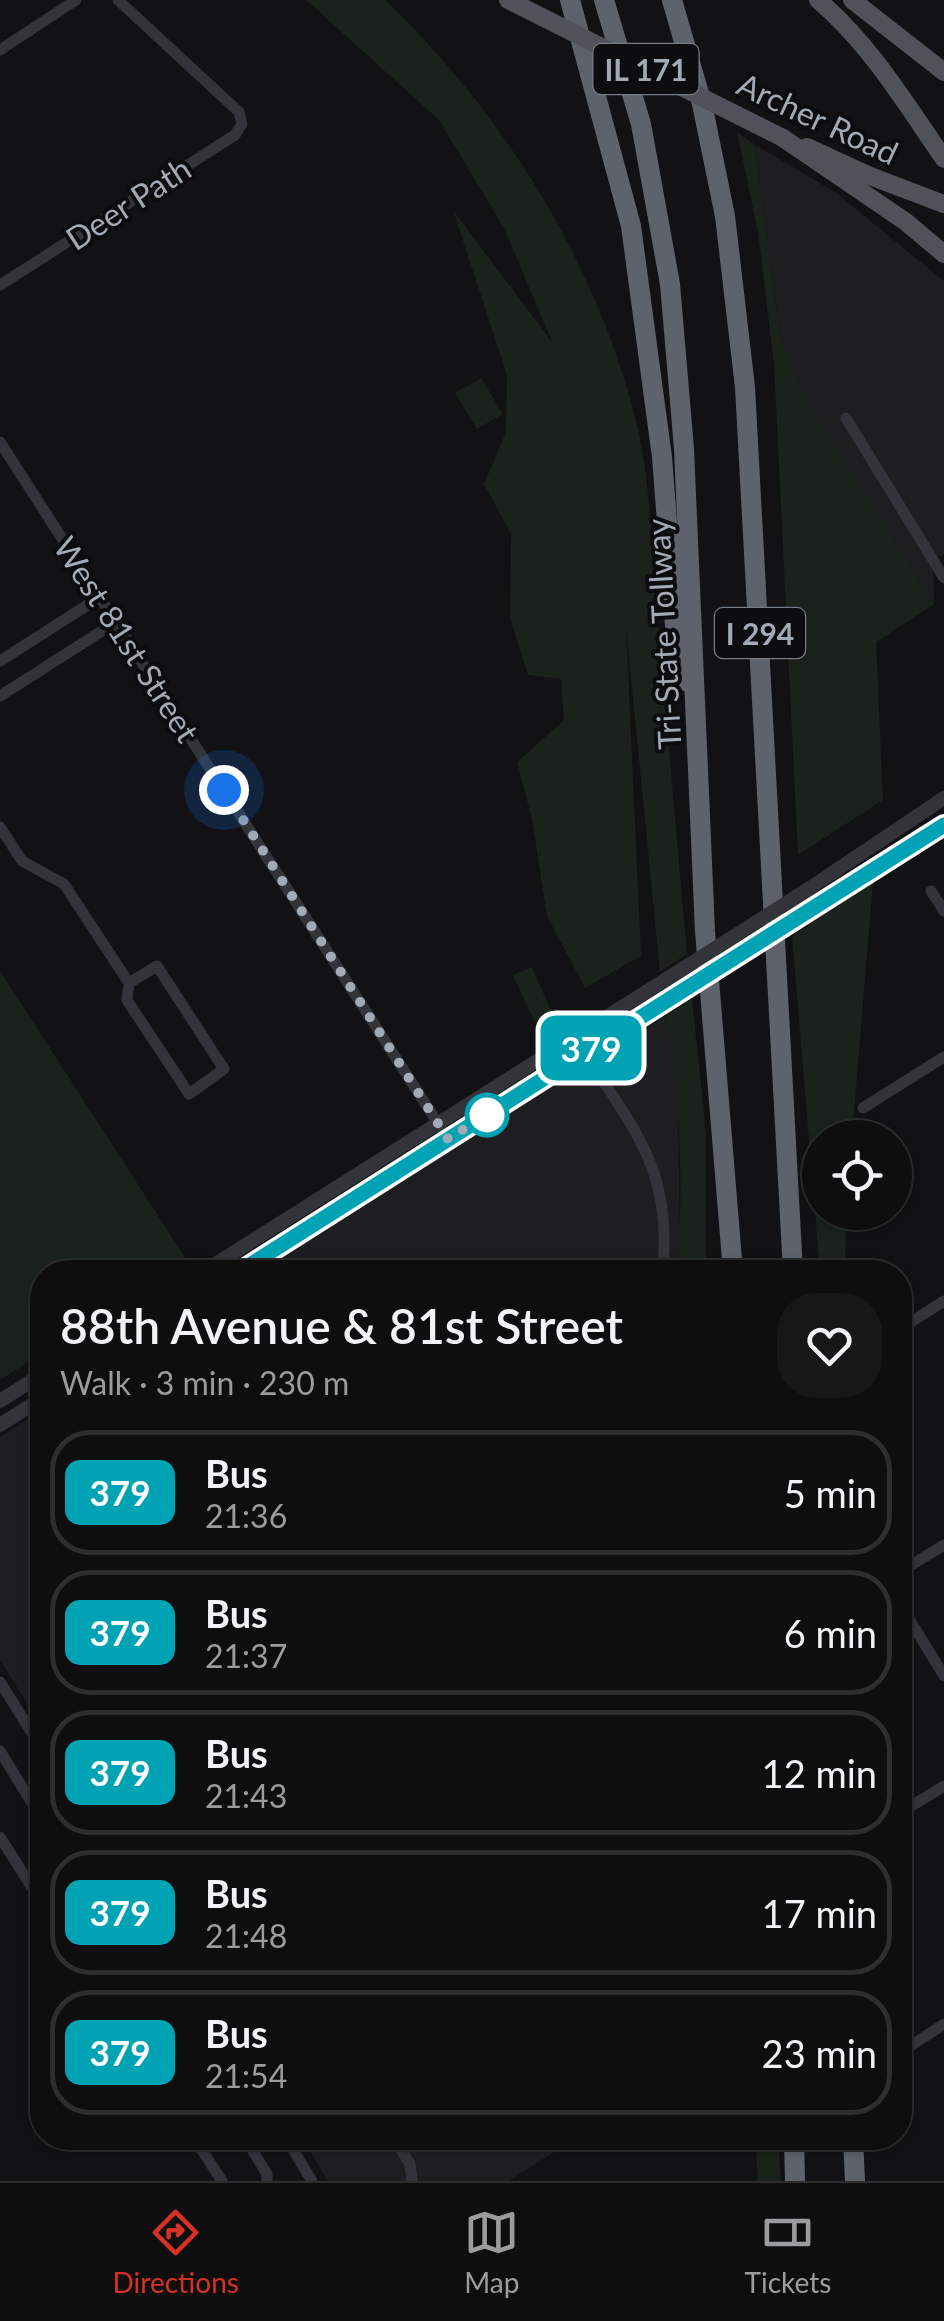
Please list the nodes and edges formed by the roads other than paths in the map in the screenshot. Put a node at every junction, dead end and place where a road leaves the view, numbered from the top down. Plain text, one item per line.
1 (76, 0) edge
2 (118, 0) edge
3 (508, 0) edge
4 (570, 0) edge
5 (604, 0) edge
6 (672, 0) edge
7 (818, 0) edge
8 (852, 0) edge
9 (0, 50) edge
10 (944, 72) edge
11 (783, 138) junction
12 (944, 159) edge
13 (942, 203) edge
14 (944, 254) edge
15 (0, 285) edge
16 (846, 418) dead end
17 (0, 442) edge
18 (944, 578) edge
19 (100, 597) junction
20 (116, 622) junction
21 (0, 661) edge
22 (0, 696) edge
23 (698, 727) junction
24 (944, 798) edge
25 (944, 826) edge
26 (0, 827) edge
27 (932, 891) dead end
28 (944, 911) edge
29 (129, 983) junction
30 (574, 1038) junction
31 (583, 1053) junction
32 (944, 1057) edge
33 (863, 1108) dead end
34 (438, 1124) junction
35 (448, 1139) junction
36 (222, 1260) edge
37 (257, 1260) edge
38 (664, 1260) edge
39 (731, 1260) edge
40 (792, 1260) edge
41 (944, 1301) edge
42 (912, 1321) edge
43 (30, 1382) edge
44 (0, 1401) edge
45 (30, 1406) edge
46 (0, 1425) edge
47 (944, 1544) edge
48 (912, 1564) edge
49 (912, 1624) edge
50 (944, 1676) edge
51 (0, 1682) edge
52 (30, 1730) edge
53 (0, 1752) edge
54 (944, 1786) edge
55 (30, 1801) edge
56 (912, 1806) edge
57 (0, 1838) edge
58 (30, 1884) edge
59 (944, 2024) edge
60 (912, 2045) edge
61 (201, 2150) edge
62 (252, 2150) edge
63 (293, 2150) edge
64 (401, 2150) edge
65 (795, 2150) edge
66 (853, 2150) edge
67 (218, 2180) edge
68 (267, 2181) edge
69 (312, 2181) edge
70 (412, 2181) edge
71 (796, 2181) edge
72 (855, 2181) edge

1 - 9 street
2 - 15 street, Deer Path
3 - 11 main road, Archer Road / IL 171, bridge
4 - 23 highway
5 - 23 highway, Tri-State Tollway / I 294
6 - 40 highway, I 294
7 - 12 main road
8 - 10 main road
11 - 13 main road, Archer Road / IL 171
11 - 14 main road
16 - 18 street
17 - 19 street, West 81st Street
19 - 20 street, West 81st Street
19 - 21 street
20 - 22 street
20 - 34 street, West 81st Street
23 - 39 highway, Tri-State Tollway / I 294
24 - 30 street, bridge
25 - 31 street, bridge
26 - 29 street
27 - 28 street
29 - 29 street
30 - 31 street
30 - 34 street
31 - 35 street
31 - 38 street
32 - 33 street
34 - 35 street, West 81st Street
34 - 36 street
35 - 37 street
41 - 42 street
43 - 44 street
45 - 46 street
47 - 48 street
49 - 50 street
51 - 52 street
53 - 55 street
54 - 56 street
57 - 58 street
59 - 60 street
61 - 67 street
62 - 68 street
63 - 69 street
64 - 70 street
65 - 71 highway
66 - 72 highway

